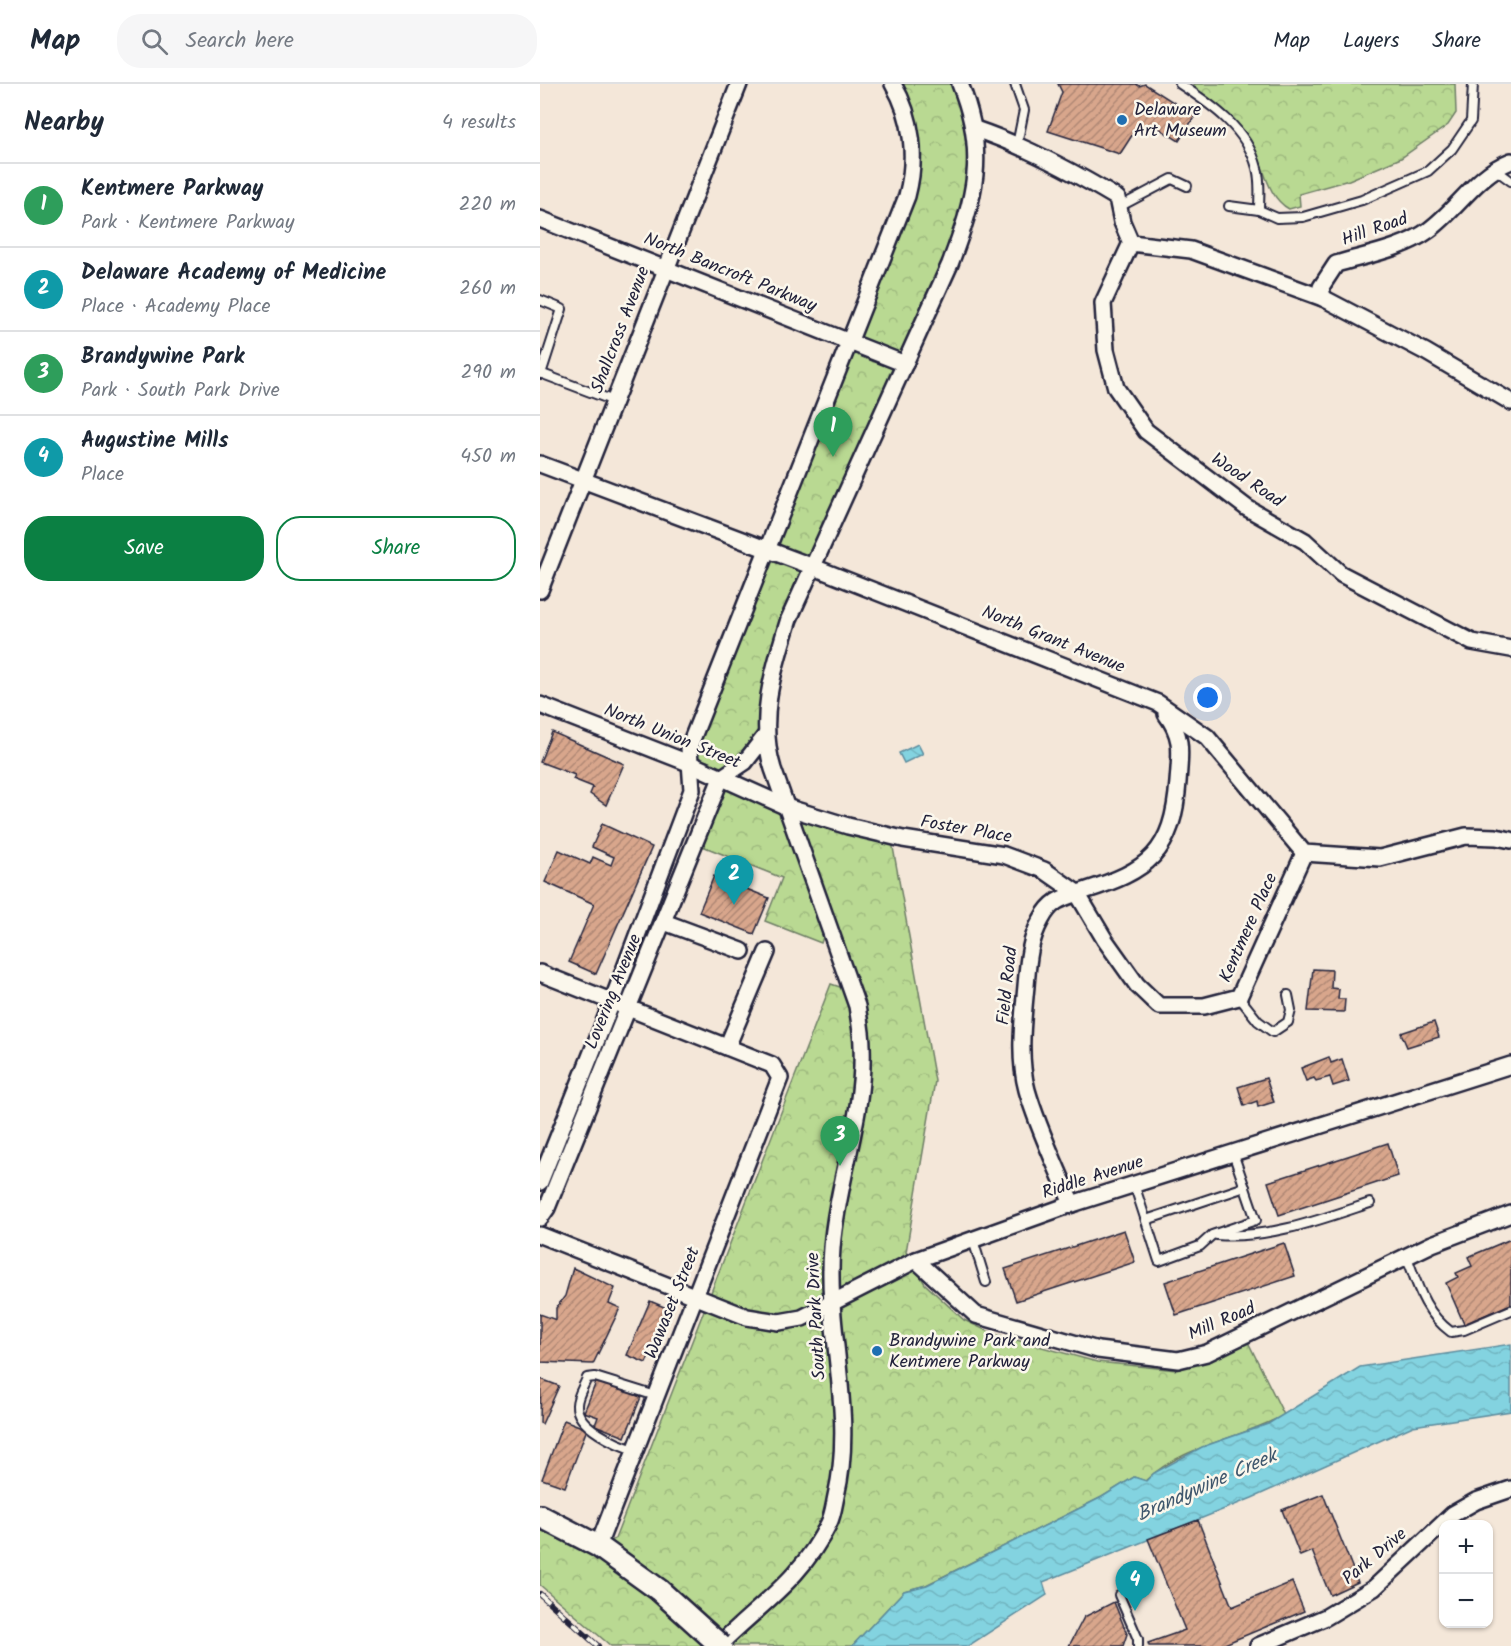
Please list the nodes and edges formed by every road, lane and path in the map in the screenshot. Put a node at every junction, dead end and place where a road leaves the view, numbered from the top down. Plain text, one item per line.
1 (739, 84) edge
2 (893, 84) edge
3 (960, 84) edge
4 (1015, 84) edge
5 (1180, 84) edge
6 (1473, 84) edge
7 (975, 129) junction
8 (1017, 145) junction
9 (1511, 161) edge
10 (1496, 170) junction
11 (1511, 181) edge
12 (1187, 186) dead end
13 (1119, 207) junction
14 (1229, 207) dead end
15 (1259, 210) junction
16 (540, 219) edge
17 (1131, 243) junction
18 (665, 269) junction
19 (1323, 298) junction
20 (540, 300) edge
21 (850, 342) junction
22 (905, 364) junction
23 (540, 374) edge
24 (614, 401) junction
25 (1511, 402) edge
26 (540, 464) edge
27 (584, 480) junction
28 (767, 551) junction
29 (811, 567) junction
30 (540, 590) edge
31 (1511, 649) edge
32 (1158, 704) junction
33 (540, 705) edge
34 (766, 735) junction
35 (691, 764) junction
36 (721, 778) junction
37 (789, 808) junction
38 (1511, 840) edge
39 (1304, 853) junction
40 (1077, 893) junction
41 (664, 922) junction
42 (742, 951) dead end
43 (767, 952) dead end
44 (540, 973) edge
45 (1288, 995) dead end
46 (1239, 997) junction
47 (612, 1002) junction
48 (629, 1008) junction
49 (1181, 1008) joint
50 (727, 1047) junction
51 (1511, 1065) edge
52 (1233, 1153) junction
53 (540, 1182) edge
54 (1134, 1184) junction
55 (1245, 1187) junction
56 (1370, 1203) dead end
57 (1072, 1204) junction
58 (1511, 1214) edge
59 (540, 1218) edge
60 (1146, 1220) junction
61 (540, 1235) edge
62 (1212, 1235) junction
63 (973, 1240) junction
64 (1407, 1257) junction
65 (916, 1260) junction
66 (986, 1282) dead end
67 (696, 1297) junction
68 (833, 1303) junction
69 (1511, 1310) edge
70 (657, 1396) junction
71 (636, 1450) junction
72 (1511, 1489) edge
73 (540, 1516) edge
74 (598, 1546) junction
75 (1119, 1594) dead end
76 (719, 1646) edge
77 (1138, 1646) edge
78 (1258, 1646) edge

1 - 18 street, Shallcross Avenue
2 - 21 street, Lovering Avenue
3 - 7 street
4 - 8 lane
5 - 15 lane
6 - 15 lane
7 - 8 street
7 - 22 street
8 - 13 street
9 - 10 street, Hill Road
10 - 11 lane
10 - 19 street, Hill Road
12 - 13 lane
13 - 17 street
14 - 15 lane
16 - 18 street, North Bancroft Parkway
17 - 19 street
17 - 31 street, Wood Road
18 - 21 street, North Bancroft Parkway
18 - 24 street, Shallcross Avenue
19 - 25 street
20 - 23 lane
21 - 22 street, North Bancroft Parkway
21 - 28 street, Lovering Avenue
22 - 29 street
23 - 24 lane
24 - 27 street, Shallcross Avenue
26 - 27 street, North Grant Avenue
27 - 28 street, North Grant Avenue
27 - 30 street, Shallcross Avenue
28 - 29 street, North Grant Avenue
28 - 35 street, Lovering Avenue
29 - 32 street, North Grant Avenue
29 - 34 street
32 - 39 street, North Grant Avenue
32 - 40 street, Field Road
33 - 35 street, North Union Street
34 - 36 street
34 - 37 street, South Park Drive
35 - 36 street, North Union Street
35 - 47 street, Lovering Avenue
36 - 37 street, North Union Street
36 - 41 street, Lovering Avenue
37 - 40 street, Foster Place
37 - 68 street, South Park Drive
38 - 39 street
39 - 46 street, Kentmere Place
40 - 49 street, Foster Place
40 - 57 street, Field Road
41 - 42 street
41 - 48 street, Lovering Avenue
43 - 50 street
44 - 47 street
45 - 46 lane
46 - 49 street, Kentmere Place
47 - 48 street
47 - 53 street, Lovering Avenue
48 - 50 street
48 - 59 street, Lovering Avenue
50 - 67 street, Wawaset Street
51 - 52 street, Riddle Avenue
52 - 54 street, Riddle Avenue
52 - 55 lane
54 - 57 street, Riddle Avenue
54 - 60 lane
55 - 60 lane
55 - 62 lane
56 - 62 lane
57 - 63 street, Riddle Avenue
58 - 64 street, Mill Road
60 - 62 lane
61 - 67 street, Riddle Avenue
63 - 65 street, Riddle Avenue
63 - 66 lane
64 - 65 street, Mill Road
64 - 69 lane
65 - 68 street, Riddle Avenue
67 - 68 street, Riddle Avenue
67 - 70 street, Wawaset Street
68 - 76 street, South Park Drive
70 - 71 street, Wawaset Street
70 - 71 lane
71 - 74 street, Wawaset Street
72 - 78 street, Park Drive
73 - 74 street
74 - 76 street, bridge
75 - 77 lane

